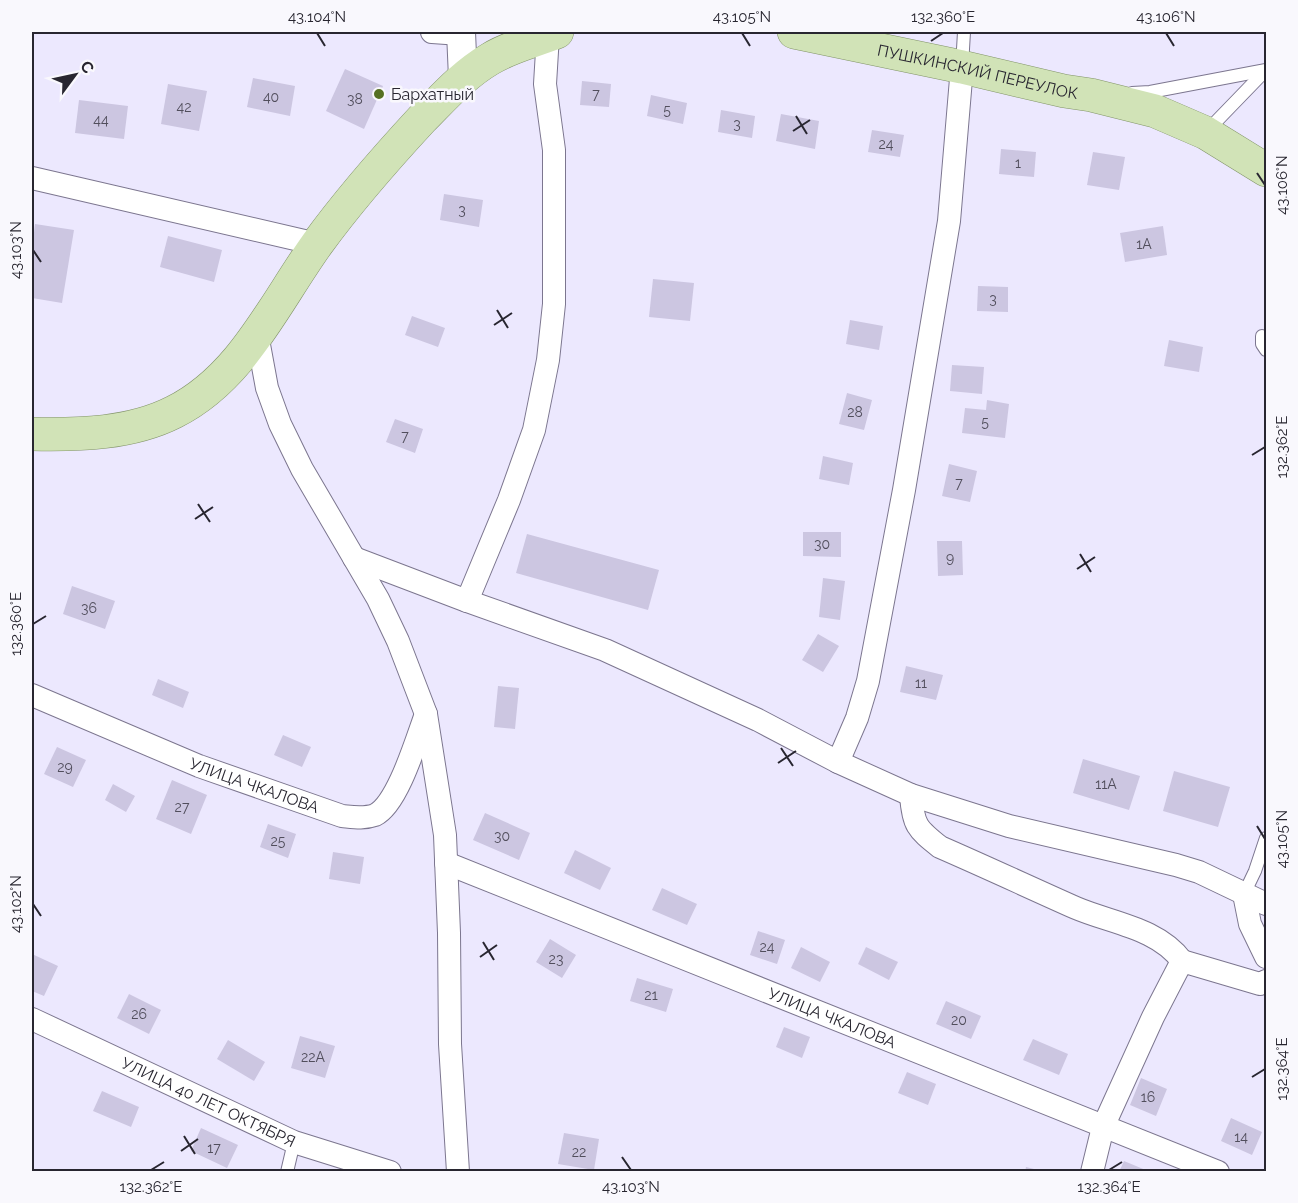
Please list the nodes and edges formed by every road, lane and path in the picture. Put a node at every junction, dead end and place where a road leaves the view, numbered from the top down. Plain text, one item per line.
1 (432, 32) edge
2 (794, 32) edge
3 (964, 32) edge
4 (461, 33) edge
5 (553, 33) edge
6 (962, 67) junction
7 (1266, 70) edge
8 (463, 78) junction
9 (1091, 95) junction
10 (1206, 133) junction
11 (1265, 164) edge
12 (32, 178) edge
13 (317, 244) junction
14 (257, 334) junction
15 (1262, 336) dead end
16 (1266, 350) edge
17 (32, 434) edge
18 (354, 558) junction
19 (467, 601) junction
20 (32, 695) edge
21 (426, 714) junction
22 (838, 762) junction
23 (911, 795) junction
24 (1266, 838) edge
25 (446, 863) junction
26 (1261, 868) edge
27 (1244, 894) junction
28 (1266, 904) edge
29 (1266, 957) edge
30 (1182, 961) junction
31 (1266, 981) edge
32 (32, 1019) edge
33 (1103, 1127) junction
34 (294, 1142) junction
35 (287, 1172) edge
36 (390, 1172) edge
37 (458, 1172) edge
38 (1092, 1172) edge
39 (1218, 1172) edge

1 - 4 street
2 - 6 main road, ПУШКИНСКИЙ ПЕРЕУЛОК
3 - 6 lane
4 - 8 street
5 - 8 main road
5 - 19 street
6 - 9 main road, ПУШКИНСКИЙ ПЕРЕУЛОК
6 - 22 street
7 - 9 lane
7 - 10 lane
8 - 13 main road
9 - 10 main road, ПУШКИНСКИЙ ПЕРЕУЛОК
10 - 11 main road, ПУШКИНСКИЙ ПЕРЕУЛОК
12 - 13 street
13 - 14 main road
14 - 17 main road
14 - 18 street
15 - 16 lane
18 - 19 street
18 - 21 street
19 - 22 street
20 - 21 street, УЛИЦА ЧКАЛОВА
21 - 25 street
22 - 23 street
23 - 27 street
23 - 30 street
24 - 26 lane
25 - 33 street, УЛИЦА ЧКАЛОВА
25 - 37 street
26 - 27 lane
27 - 28 street
27 - 29 street
30 - 31 street
30 - 33 street
32 - 34 street, УЛИЦА 40 ЛЕТ ОКТЯБРЯ
33 - 38 street
33 - 39 street, УЛИЦА ЧКАЛОВА
34 - 35 lane
34 - 36 street, УЛИЦА 40 ЛЕТ ОКТЯБРЯ

